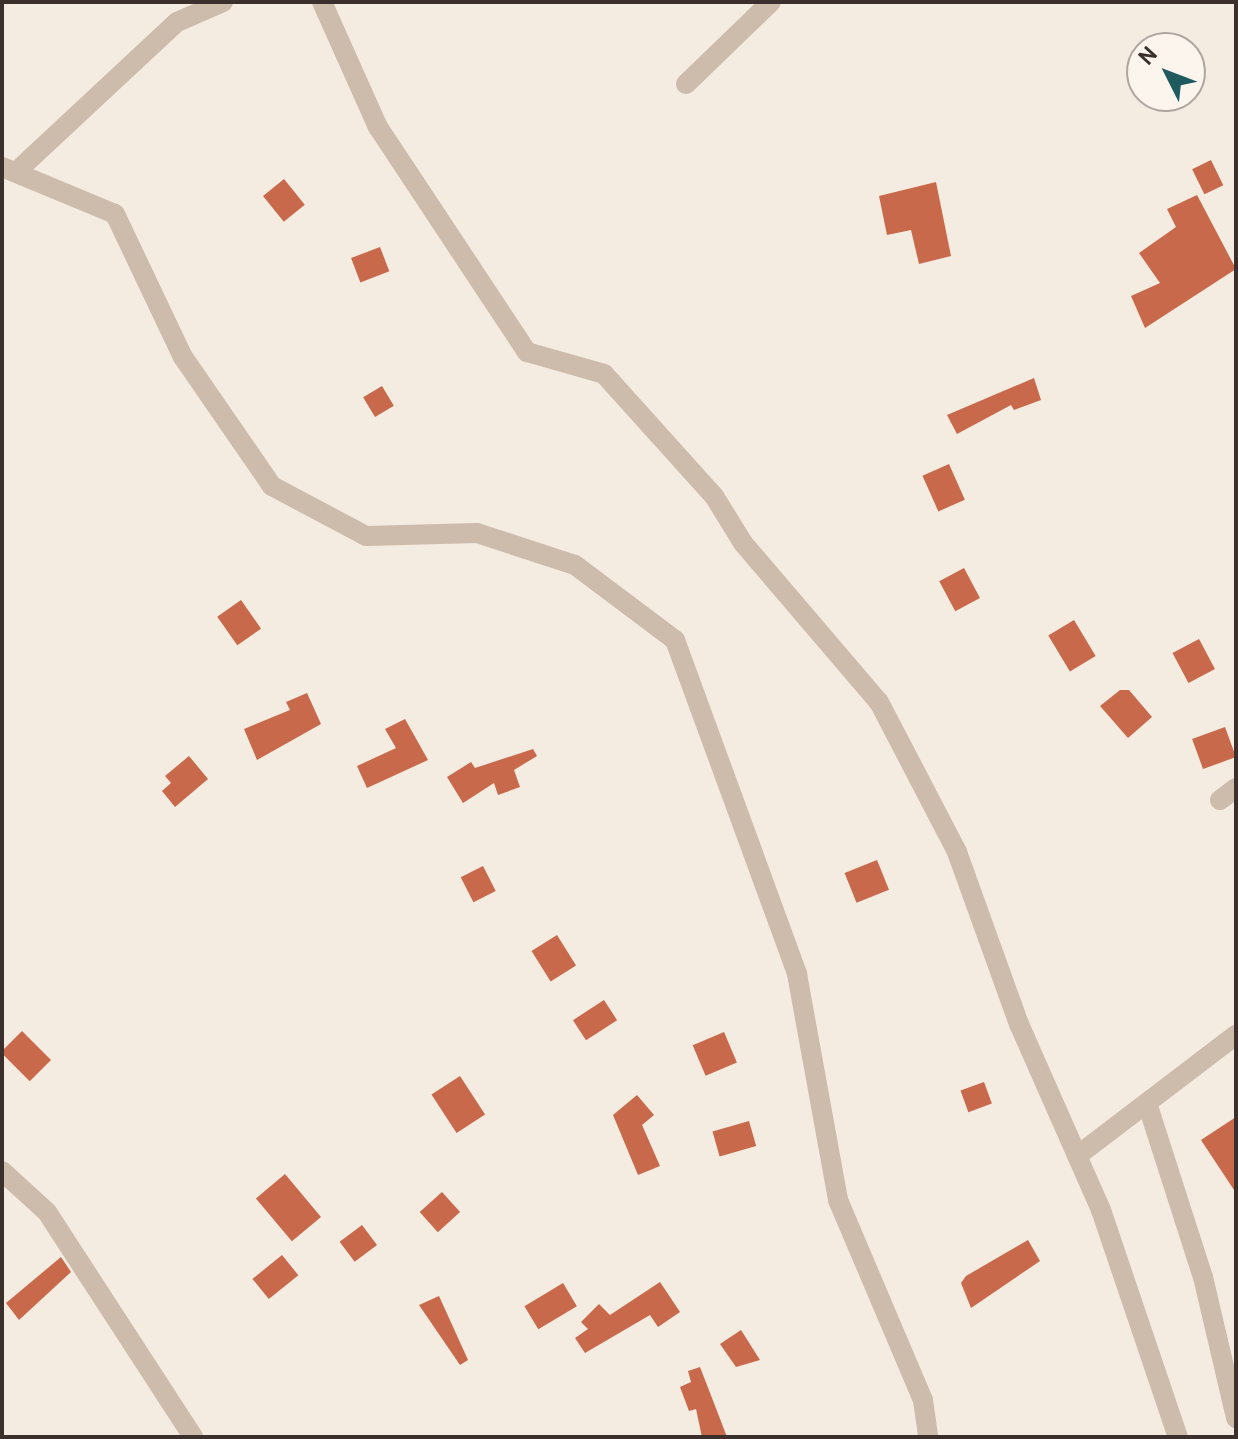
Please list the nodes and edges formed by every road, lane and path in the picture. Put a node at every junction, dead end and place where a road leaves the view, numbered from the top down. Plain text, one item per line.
1 (223, 2) edge
2 (322, 2) edge
3 (771, 2) edge
4 (686, 84) dead end
5 (9, 170) edge
6 (1236, 1035) edge
7 (1147, 1103) junction
8 (1077, 1156) junction
9 (2, 1171) edge
10 (1236, 1418) edge
11 (193, 1437) edge
12 (928, 1437) edge
13 (1178, 1437) edge

1 - 5 street
2 - 8 street
3 - 4 street
5 - 12 street
6 - 7 street
7 - 8 street
7 - 10 street
8 - 13 street
9 - 11 street

